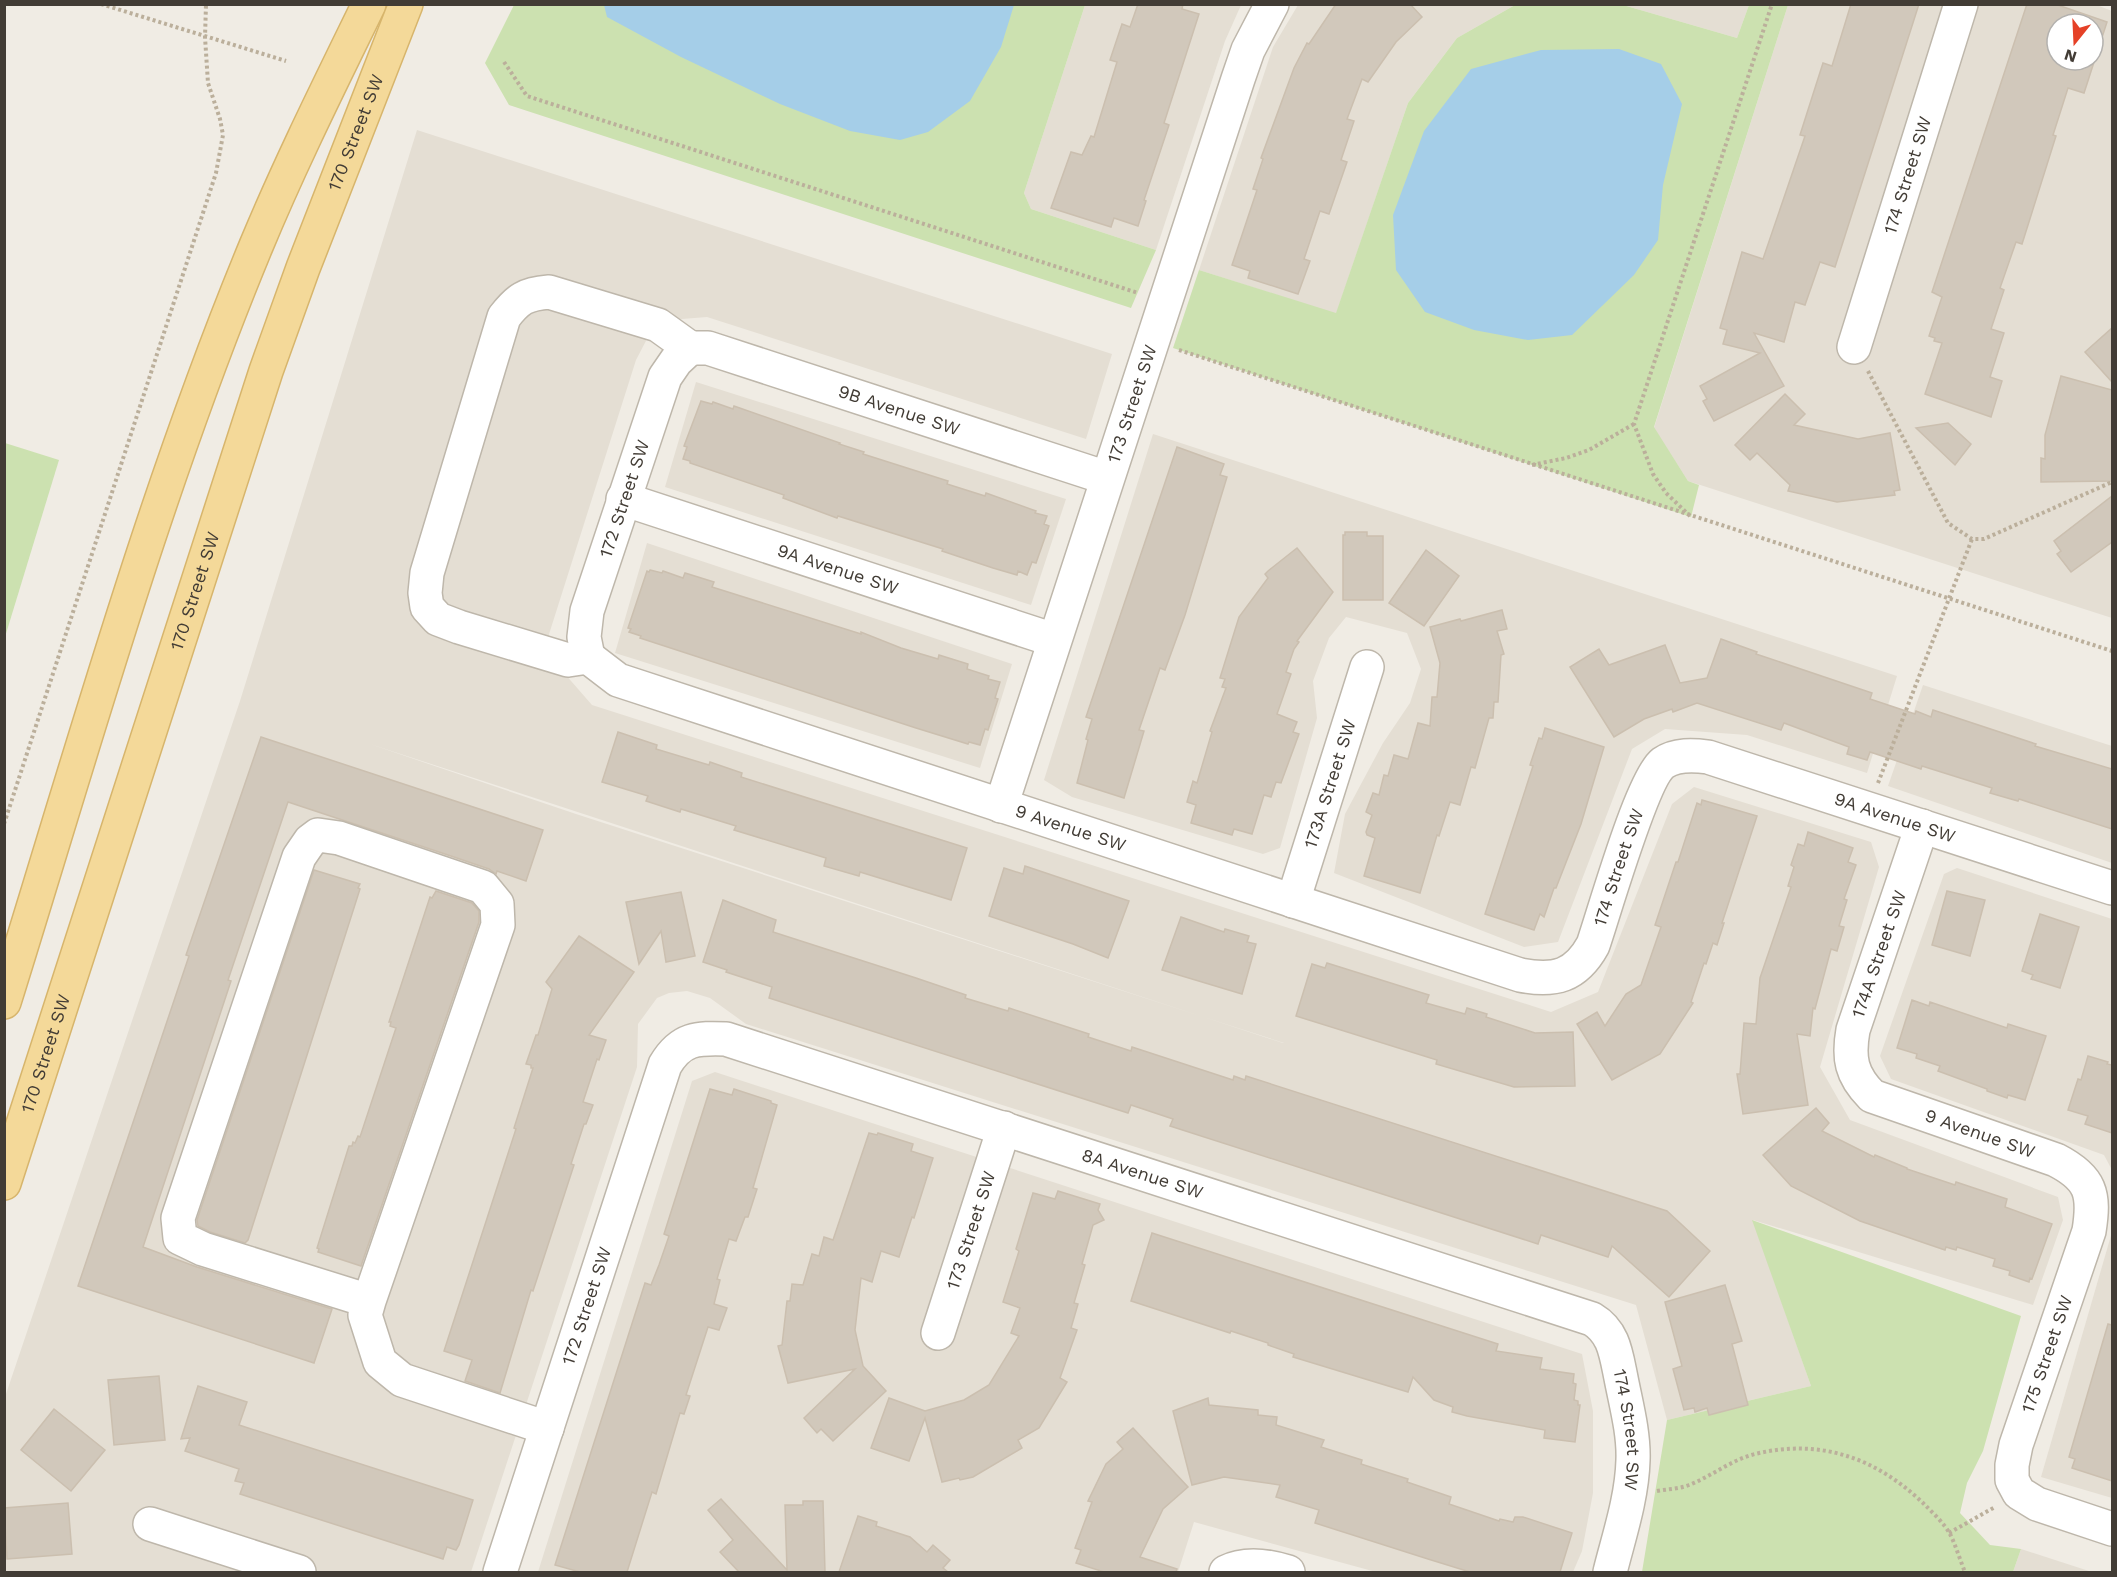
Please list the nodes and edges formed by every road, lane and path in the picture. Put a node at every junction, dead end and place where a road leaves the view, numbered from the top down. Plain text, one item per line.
1 (101, 4) edge
2 (206, 4) edge
3 (369, 4) edge
4 (406, 4) edge
5 (1272, 4) edge
6 (1772, 4) edge
7 (1961, 4) edge
8 (205, 37) junction
9 (286, 61) dead end
10 (504, 62) dead end
11 (1144, 295) dead end
12 (1854, 347) joint
13 (690, 348) junction
14 (1173, 348) dead end
15 (1634, 424) junction
16 (1532, 465) junction
17 (1107, 478) junction
18 (2112, 482) edge
19 (623, 499) junction
20 (1691, 517) junction
21 (1972, 539) junction
22 (1949, 598) junction
23 (1054, 640) junction
24 (2112, 651) edge
25 (588, 657) junction
26 (1367, 667) dead end
27 (1676, 758) joint
28 (1002, 806) junction
29 (1868, 808) junction
30 (4, 824) edge
31 (1922, 826) junction
32 (2112, 888) edge
33 (1293, 901) junction
34 (1561, 976) joint
35 (4, 1002) edge
36 (683, 1043) joint
37 (1859, 1083) joint
38 (1004, 1128) junction
39 (4, 1183) edge
40 (2090, 1195) joint
41 (369, 1301) junction
42 (1601, 1324) joint
43 (938, 1333) dead end
44 (547, 1428) junction
45 (1629, 1494) junction
46 (2028, 1499) junction
47 (150, 1524) dead end
48 (2112, 1529) edge
49 (1950, 1533) junction
50 (1230, 1571) edge
51 (299, 1572) edge
52 (500, 1572) edge
53 (1288, 1572) edge
54 (1610, 1572) edge
55 (1965, 1572) edge

1 - 8 path
2 - 8 path
3 - 35 main road
4 - 39 main road, 170 Street SW
5 - 17 street, 173 Street SW
6 - 15 path
7 - 12 street, 174 Street SW
8 - 9 path
8 - 30 path
10 - 11 path
12 - 21 path
13 - 17 street, 9B Avenue SW
13 - 19 street, 172 Street SW
13 - 25 street
14 - 16 path
15 - 16 path
15 - 20 path
16 - 20 path
17 - 23 street, 173 Street SW
18 - 21 path
19 - 23 street, 9A Avenue SW
19 - 25 street, 172 Street SW
20 - 22 path
21 - 22 path
22 - 24 path
22 - 29 path
23 - 28 street, 173 Street SW
25 - 28 street, 9 Avenue SW
26 - 33 street, 173A Street SW
27 - 29 street, 9A Avenue SW
27 - 34 street, 174 Street SW
28 - 33 street, 9 Avenue SW
29 - 31 street, 9A Avenue SW
31 - 32 street, 9A Avenue SW
31 - 37 street, 174A Street SW
33 - 34 street, 9 Avenue SW
36 - 38 street, 8A Avenue SW
36 - 44 street, 172 Street SW
37 - 40 street, 9 Avenue SW
38 - 42 street, 8A Avenue SW
38 - 43 street, 173 Street SW
40 - 46 street, 175 Street SW
41 - 41 street
41 - 44 street
42 - 45 street, 174 Street SW
44 - 52 street, 172 Street SW
45 - 49 path
45 - 54 street, 174 Street SW
46 - 48 street
46 - 49 path
47 - 51 street
49 - 55 path
50 - 53 street

